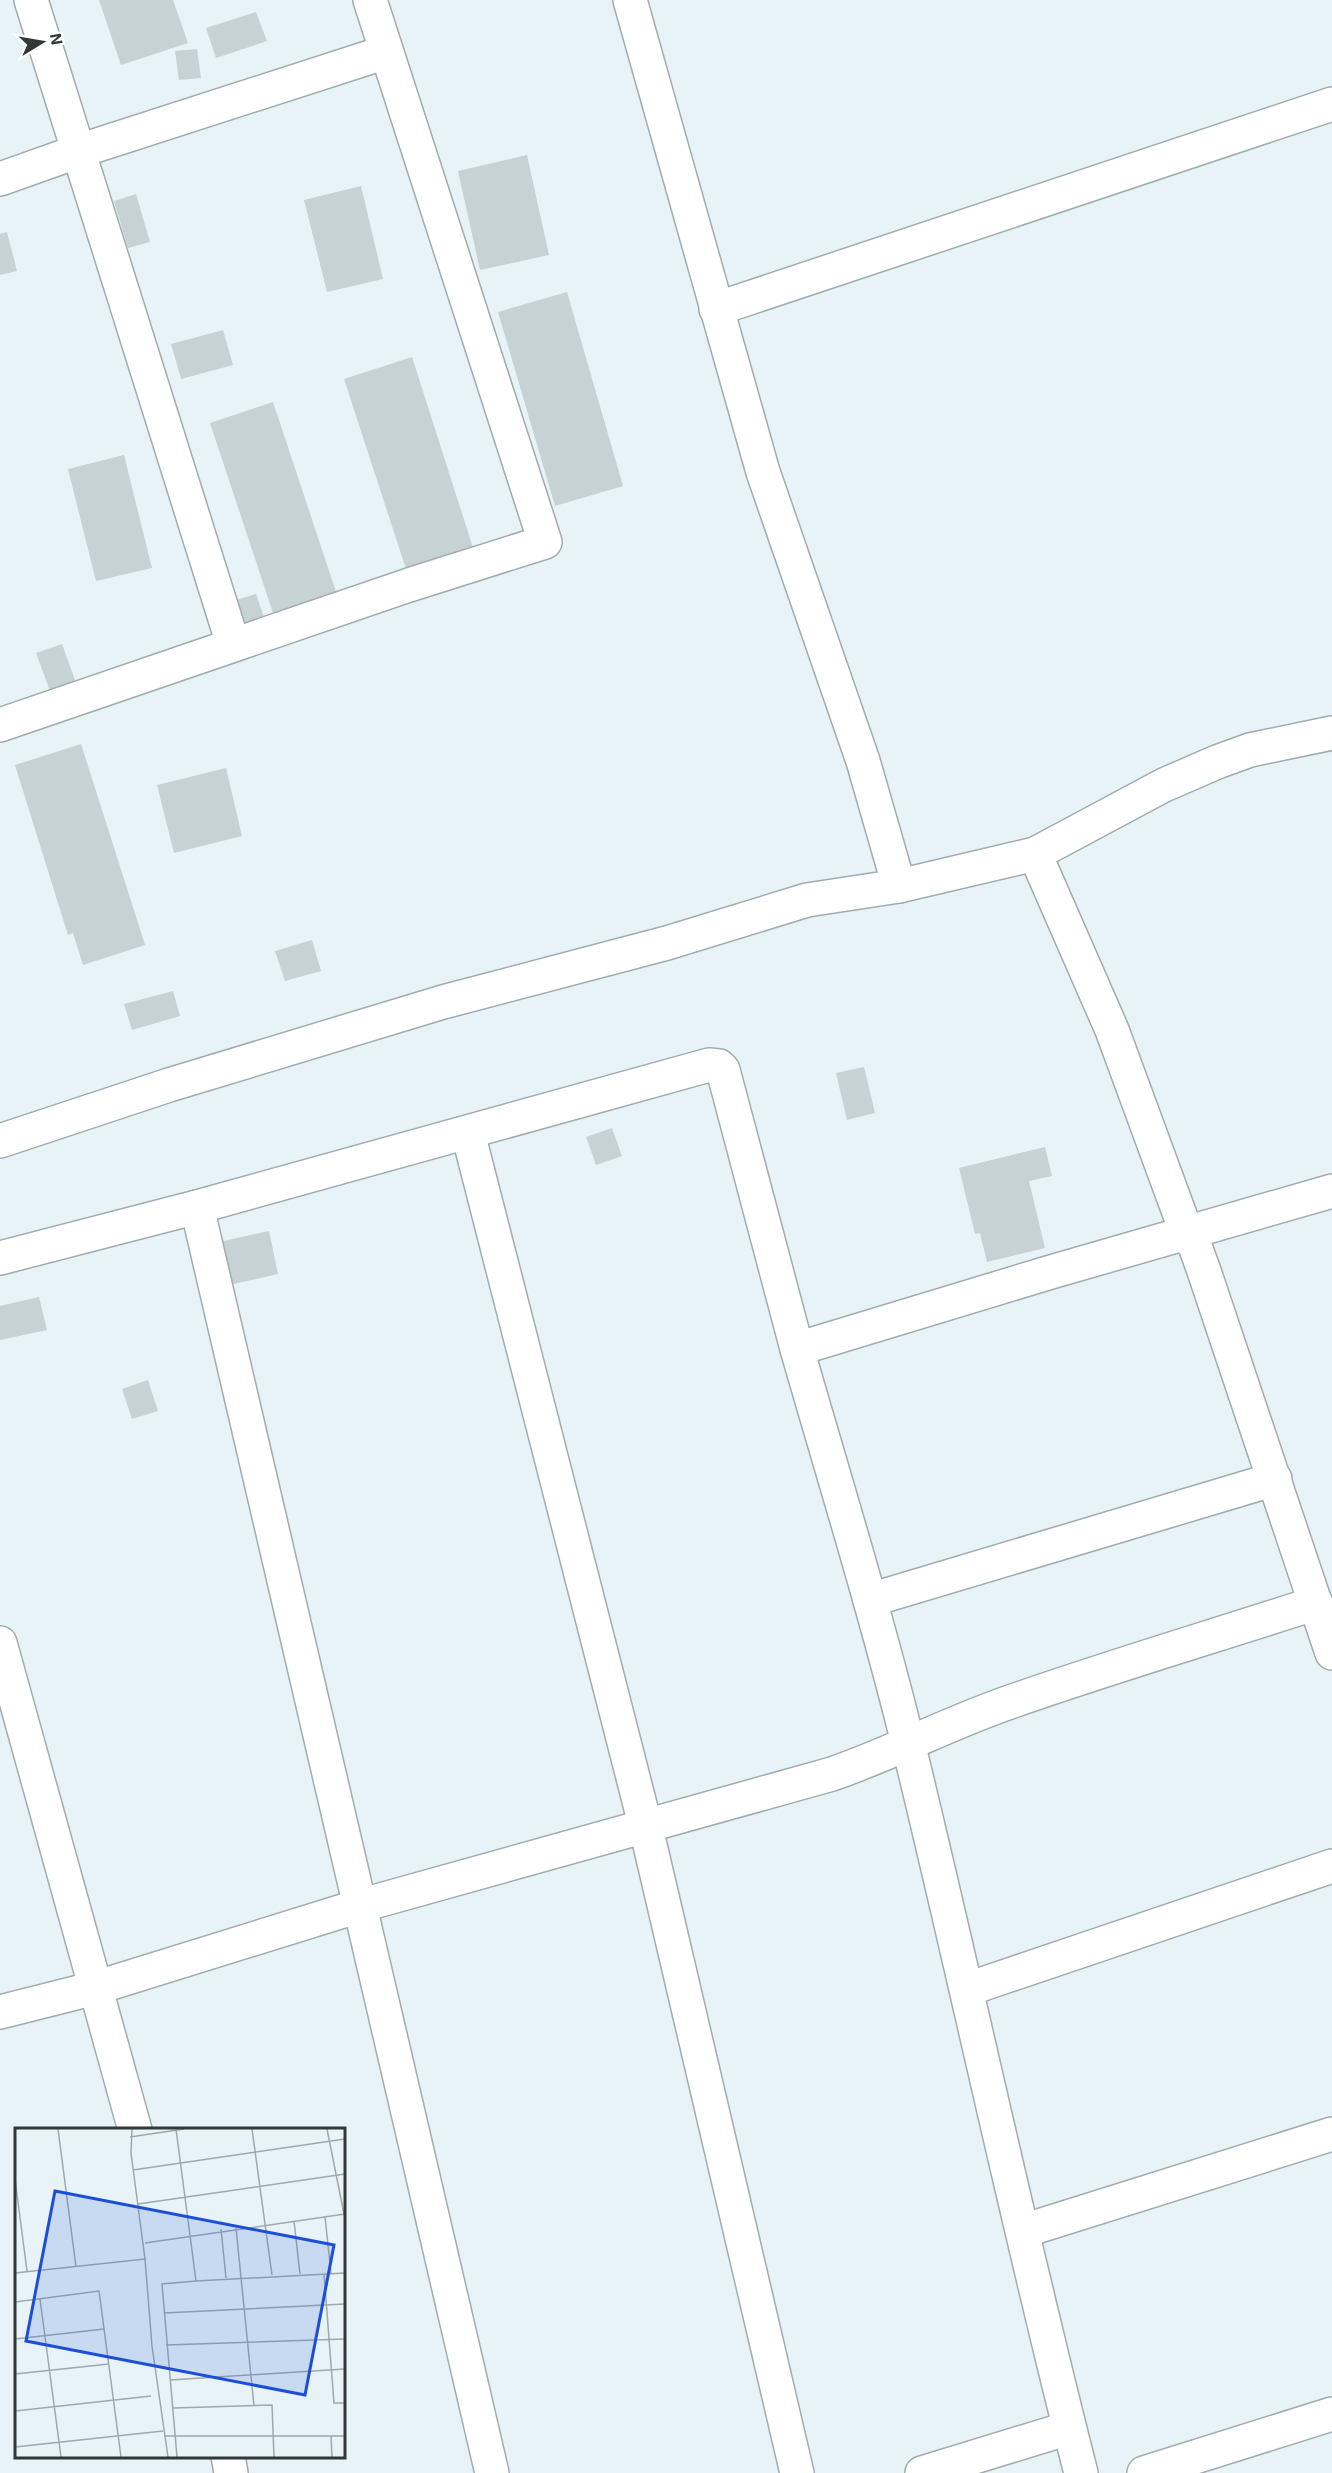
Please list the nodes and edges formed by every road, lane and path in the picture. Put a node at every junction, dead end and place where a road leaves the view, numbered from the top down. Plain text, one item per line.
1 (31, 0) edge
2 (370, 0) edge
3 (630, 0) edge
4 (387, 52) junction
5 (1332, 104) edge
6 (79, 151) junction
7 (0, 179) edge
8 (716, 309) junction
9 (233, 644) junction
10 (0, 725) edge
11 (1332, 733) edge
12 (1035, 854) junction
13 (899, 886) junction
14 (468, 1133) junction
15 (0, 1141) edge
16 (1332, 1191) edge
17 (197, 1207) junction
18 (1188, 1234) junction
19 (0, 1258) edge
20 (797, 1349) junction
21 (1275, 1479) junction
22 (870, 1600) junction
23 (1316, 1603) junction
24 (0, 1643) edge
25 (1332, 1653) edge
26 (908, 1743) junction
27 (646, 1828) junction
28 (1332, 1866) edge
29 (359, 1906) junction
30 (95, 1988) junction
31 (968, 1989) junction
32 (0, 2012) edge
33 (134, 2128) edge
34 (1332, 2134) edge
35 (1023, 2231) junction
36 (1332, 2414) edge
37 (1069, 2428) junction
38 (228, 2458) edge
39 (231, 2473) edge
40 (492, 2473) edge
41 (797, 2473) edge
42 (922, 2473) edge
43 (1081, 2473) edge
44 (1144, 2473) edge

1 - 6 street
2 - 4 street
3 - 8 street
4 - 6 street
4 - 9 street
5 - 8 street
6 - 7 street
6 - 9 street
8 - 13 street
9 - 10 street
11 - 12 street
12 - 13 street
12 - 18 street
13 - 15 street
14 - 17 street
14 - 20 street
14 - 27 street
16 - 18 street
17 - 19 street
17 - 29 street
18 - 20 street
18 - 21 street
20 - 22 street
21 - 22 street
21 - 23 street
22 - 26 street
23 - 25 street
23 - 26 street
24 - 30 street
26 - 27 street
26 - 31 street
27 - 29 street
27 - 41 street
28 - 31 street
29 - 30 street
29 - 40 street
30 - 32 street
30 - 33 street
31 - 35 street
34 - 35 street
35 - 37 street
36 - 44 street
37 - 42 street
37 - 43 street
38 - 39 street

